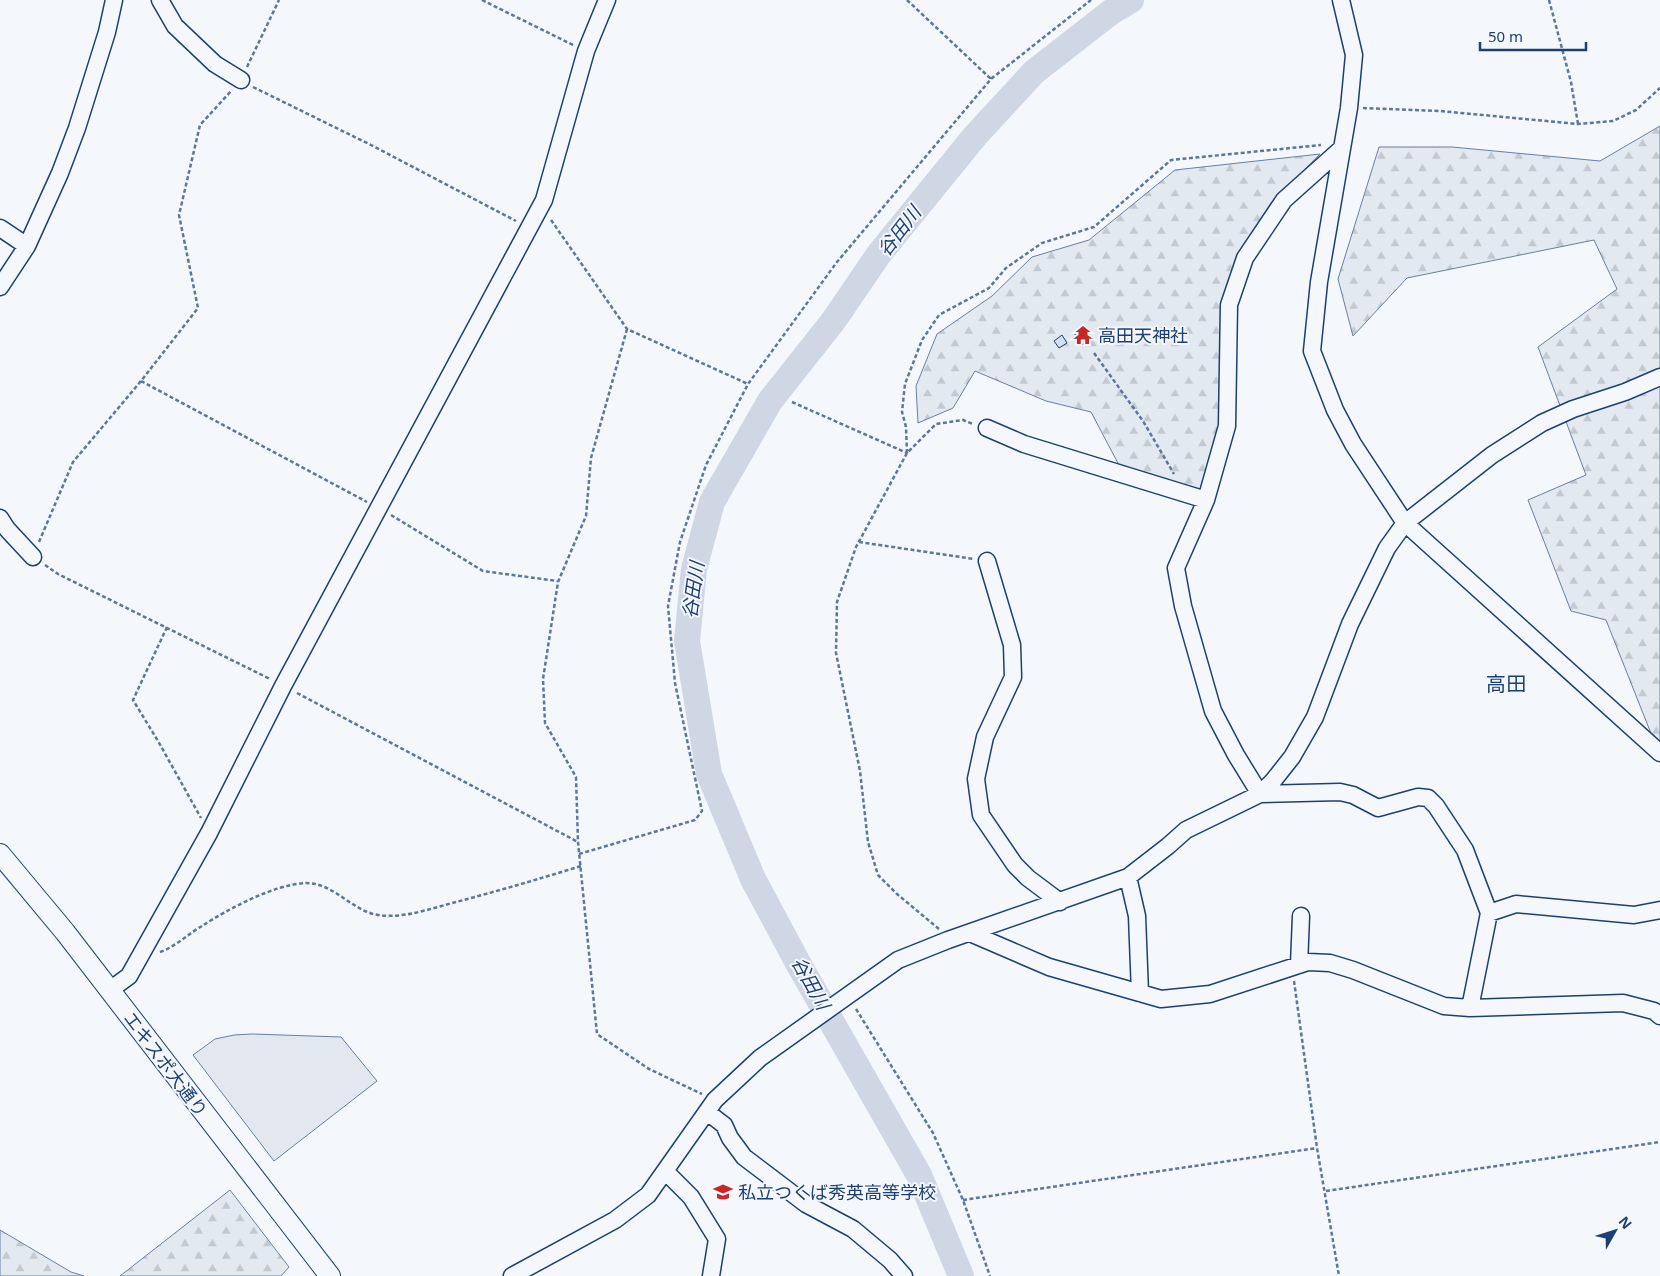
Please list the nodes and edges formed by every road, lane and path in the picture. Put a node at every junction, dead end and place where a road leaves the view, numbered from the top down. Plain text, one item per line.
1 (114, 0) edge
2 (160, 0) edge
3 (279, 0) edge
4 (482, 0) edge
5 (607, 0) edge
6 (907, 0) edge
7 (1091, 0) edge
8 (1341, 0) edge
9 (1549, 0) edge
10 (586, 51) junction
11 (992, 79) junction
12 (241, 80) junction
13 (1660, 88) edge
14 (1348, 108) junction
15 (1578, 124) junction
16 (1341, 147) junction
17 (544, 200) junction
18 (0, 228) edge
19 (529, 228) junction
20 (26, 246) junction
21 (0, 287) edge
22 (627, 329) junction
23 (1094, 353) dead end
24 (1660, 376) edge
25 (141, 382) junction
26 (748, 384) junction
27 (792, 402) dead end
28 (987, 428) joint
29 (907, 453) junction
30 (1186, 494) junction
31 (1206, 500) junction
32 (378, 507) junction
33 (0, 518) edge
34 (1405, 523) junction
35 (859, 542) junction
36 (33, 557) junction
37 (987, 561) joint
38 (558, 582) junction
39 (167, 627) junction
40 (282, 686) junction
41 (1660, 753) edge
42 (1260, 794) junction
43 (209, 833) junction
44 (578, 842) junction
45 (0, 854) edge
46 (579, 854) junction
47 (581, 866) junction
48 (1128, 877) junction
49 (1060, 902) junction
50 (1660, 910) edge
51 (1489, 912) junction
52 (1301, 916) dead end
53 (970, 933) junction
54 (948, 940) junction
55 (138, 961) junction
56 (1296, 966) junction
57 (110, 990) junction
58 (1140, 993) junction
59 (848, 997) junction
60 (1470, 1008) junction
61 (1660, 1016) edge
62 (711, 1106) junction
63 (1660, 1142) edge
64 (1317, 1148) junction
65 (665, 1171) junction
66 (1326, 1191) junction
67 (963, 1200) junction
68 (330, 1276) edge
69 (512, 1276) edge
70 (711, 1276) edge
71 (904, 1276) edge
72 (990, 1276) edge
73 (1339, 1276) edge

1 - 20 street
2 - 12 street
3 - 12 path
4 - 10 path
5 - 10 street
6 - 11 path
7 - 11 path
8 - 14 street
9 - 15 path
10 - 17 street
11 - 26 path
12 - 19 path
12 - 25 path
13 - 15 path
14 - 15 path
14 - 16 street
16 - 29 path
16 - 31 street
16 - 34 street
17 - 19 street
17 - 22 path
18 - 20 street
19 - 32 street
20 - 21 street
22 - 26 path
22 - 38 path
23 - 30 path
24 - 34 street
25 - 32 path
25 - 36 path
26 - 46 path
27 - 29 path
28 - 29 path
28 - 30 street
29 - 35 path
30 - 31 street
31 - 42 street
32 - 38 path
32 - 40 street
33 - 36 street
34 - 41 street
34 - 42 street
35 - 37 path
35 - 54 path
36 - 39 path
37 - 49 street
38 - 44 path
39 - 40 path
39 - 43 path
40 - 43 street
40 - 44 path
42 - 48 street
42 - 51 street
43 - 55 street
44 - 46 path
45 - 57 main road, エキスポ大通り
46 - 47 path
47 - 55 path
47 - 62 path
48 - 49 street
48 - 58 street
49 - 53 street
50 - 51 street
51 - 60 street
52 - 56 street
53 - 54 street
53 - 58 street
54 - 59 street
55 - 57 street
56 - 58 street
56 - 60 street
56 - 64 path
57 - 68 main road, エキスポ大通り
59 - 62 street
59 - 67 path
60 - 61 street
62 - 65 street
62 - 71 street
63 - 66 path
64 - 66 path
64 - 67 path
65 - 69 street
65 - 70 street
66 - 73 path
67 - 72 path

